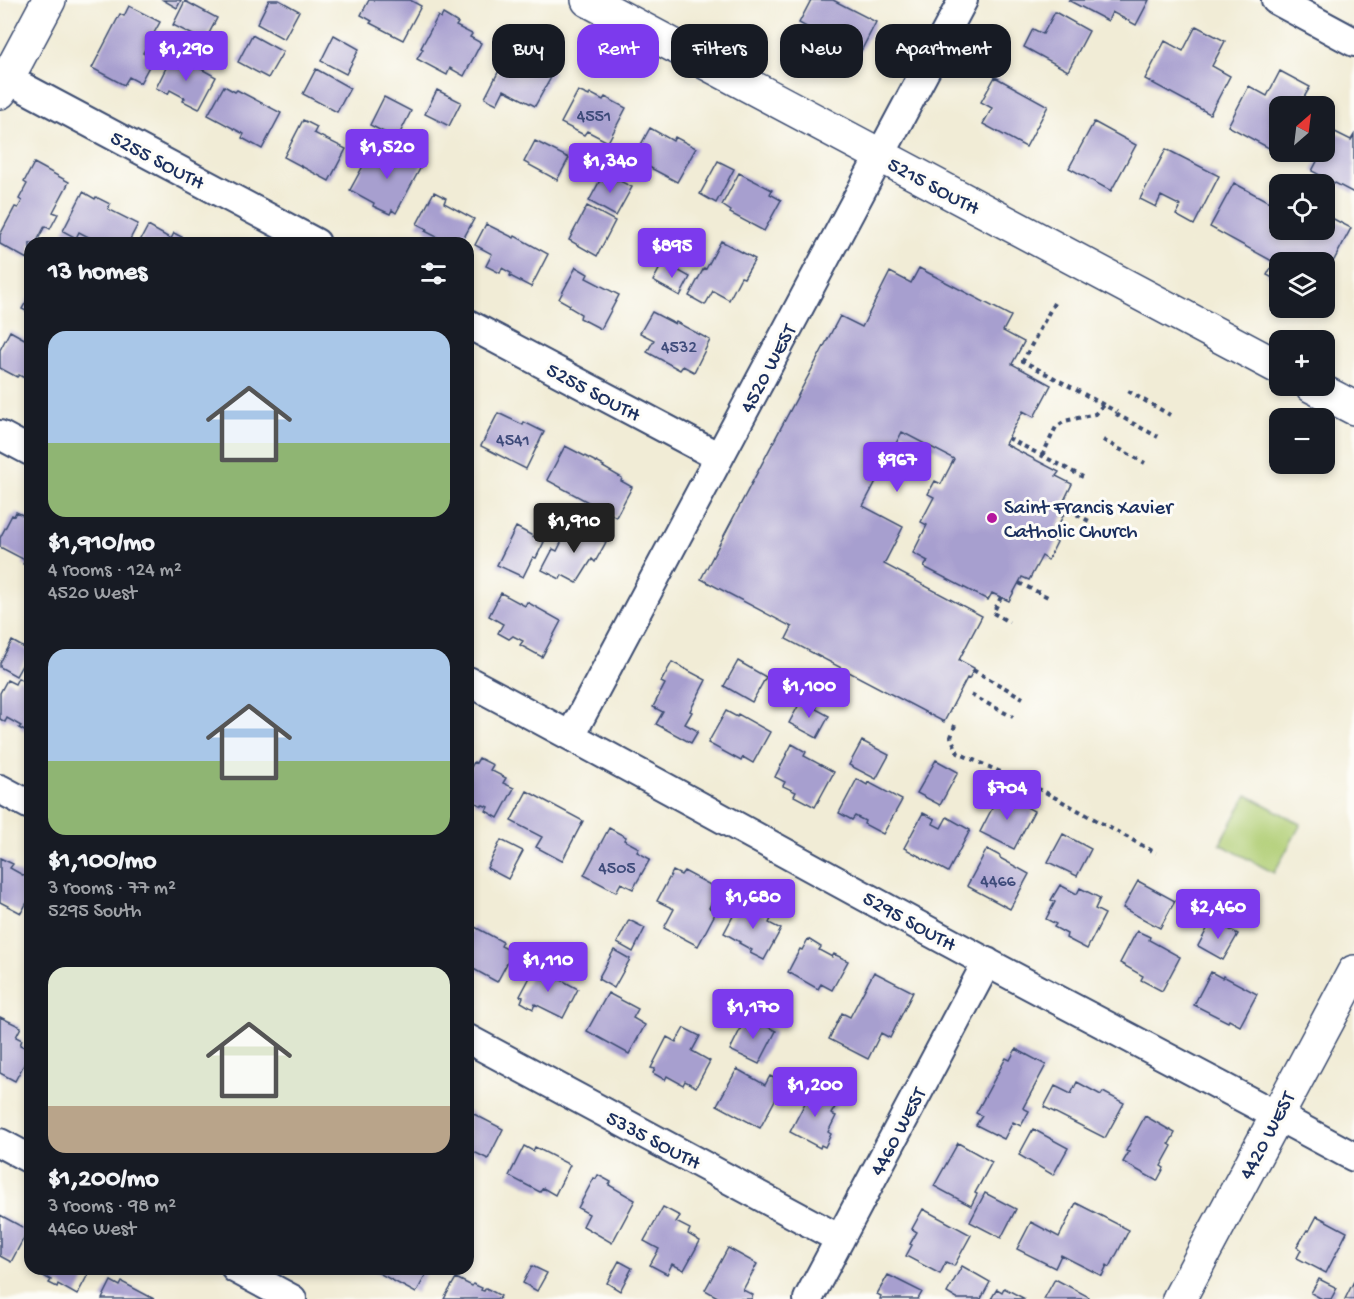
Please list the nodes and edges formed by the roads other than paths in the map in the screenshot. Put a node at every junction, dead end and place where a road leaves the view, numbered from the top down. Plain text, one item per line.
1 (48, 0) edge
2 (588, 0) edge
3 (963, 0) edge
4 (1276, 0) edge
5 (1354, 42) edge
6 (2, 81) edge
7 (880, 156) junction
8 (304, 237) edge
9 (474, 327) edge
10 (1269, 362) edge
11 (1331, 396) edge
12 (1354, 408) edge
13 (0, 435) edge
14 (24, 448) edge
15 (719, 458) junction
16 (474, 684) edge
17 (571, 735) junction
18 (0, 789) edge
19 (24, 802) edge
20 (987, 962) junction
21 (1354, 972) edge
22 (474, 1042) edge
23 (1277, 1115) junction
24 (0, 1143) edge
25 (24, 1156) edge
26 (1354, 1156) edge
27 (840, 1239) junction
28 (247, 1275) edge
29 (292, 1299) edge
30 (808, 1299) edge
31 (1179, 1299) edge

1 - 6 street
2 - 7 street, 5215 SOUTH
3 - 7 street, 4520 WEST
4 - 5 street
6 - 8 street, 5255 SOUTH
7 - 10 street, 5215 SOUTH
7 - 15 street, 4520 WEST
9 - 15 street, 5255 SOUTH
11 - 12 street
13 - 14 street
15 - 17 street, 4520 WEST
16 - 17 street, 5295 SOUTH
17 - 20 street, 5295 SOUTH
18 - 19 street
20 - 23 street, 5295 SOUTH
20 - 27 street, 4460 WEST
21 - 23 street, 4420 WEST
22 - 27 street, 5335 SOUTH
23 - 26 street, 5295 SOUTH
23 - 31 street, 4420 WEST
24 - 25 street
27 - 30 street, 4460 WEST
28 - 29 street

